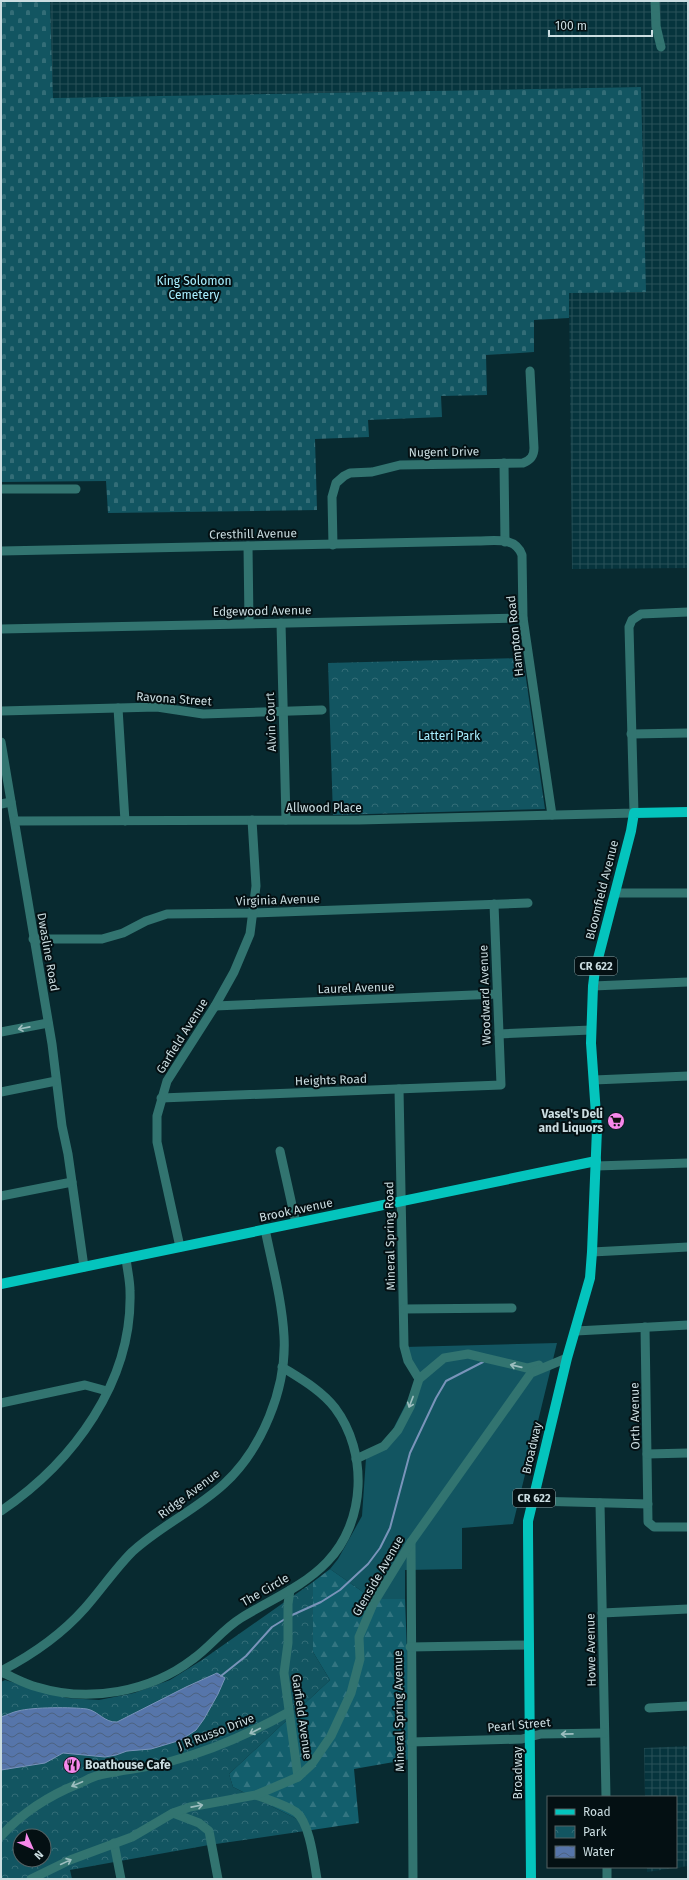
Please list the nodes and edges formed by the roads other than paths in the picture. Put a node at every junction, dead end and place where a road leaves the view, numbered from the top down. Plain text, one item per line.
1 (655, 1) edge
2 (661, 47) dead end
3 (530, 372) dead end
4 (504, 463) junction
5 (1, 489) edge
6 (76, 489) dead end
7 (505, 542) junction
8 (333, 545) junction
9 (248, 546) junction
10 (1, 552) edge
11 (688, 612) edge
12 (523, 618) junction
13 (280, 623) junction
14 (249, 624) junction
15 (1, 629) edge
16 (118, 708) junction
17 (322, 710) dead end
18 (1, 711) edge
19 (283, 712) junction
20 (688, 733) edge
21 (631, 734) junction
22 (1, 742) edge
23 (11, 802) junction
24 (1, 804) edge
25 (688, 812) edge
26 (634, 813) junction
27 (552, 815) junction
28 (252, 820) junction
29 (286, 820) junction
30 (15, 821) junction
31 (125, 821) junction
32 (615, 893) junction
33 (688, 893) edge
34 (528, 903) dead end
35 (494, 904) junction
36 (254, 913) junction
37 (33, 939) junction
38 (688, 982) edge
39 (593, 986) junction
40 (497, 994) junction
41 (215, 1006) junction
42 (48, 1023) junction
43 (591, 1030) junction
44 (1, 1032) edge
45 (499, 1034) junction
46 (688, 1076) edge
47 (594, 1080) junction
48 (56, 1081) junction
49 (501, 1085) joint
50 (399, 1089) junction
51 (1, 1092) edge
52 (162, 1098) junction
53 (597, 1123) joint
54 (280, 1151) dead end
55 (688, 1163) edge
56 (596, 1164) junction
57 (72, 1182) junction
58 (1, 1196) edge
59 (402, 1201) junction
60 (296, 1223) junction
61 (265, 1229) junction
62 (180, 1247) junction
63 (688, 1247) edge
64 (592, 1252) junction
65 (126, 1258) junction
66 (84, 1267) junction
67 (1, 1284) edge
68 (512, 1308) dead end
69 (404, 1309) junction
70 (688, 1325) edge
71 (645, 1327) junction
72 (576, 1331) junction
73 (567, 1358) junction
74 (282, 1367) junction
75 (419, 1379) junction
76 (107, 1391) junction
77 (1, 1403) edge
78 (688, 1453) edge
79 (647, 1454) junction
80 (356, 1459) junction
81 (533, 1502) junction
82 (600, 1503) junction
83 (648, 1504) junction
84 (1, 1511) edge
85 (688, 1527) edge
86 (411, 1542) junction
87 (290, 1590) junction
88 (688, 1609) edge
89 (602, 1613) junction
90 (529, 1645) junction
91 (410, 1647) junction
92 (1, 1672) edge
93 (688, 1706) edge
94 (650, 1708) dead end
95 (289, 1712) junction
96 (604, 1733) junction
97 (531, 1737) junction
98 (411, 1742) junction
99 (298, 1777) junction
100 (256, 1795) junction
101 (606, 1796) edge
102 (173, 1813) junction
103 (1, 1836) edge
104 (114, 1843) junction
105 (607, 1868) edge
106 (31, 1879) edge
107 (121, 1879) edge
108 (218, 1879) edge
109 (317, 1879) edge
110 (412, 1879) edge
111 (532, 1879) edge
112 (607, 1879) edge

1 - 2 street
3 - 4 street, Nugent Drive
4 - 7 street
4 - 8 street, Nugent Drive
5 - 6 street
7 - 8 street, Cresthill Avenue
7 - 12 street, Hampton Road
8 - 9 street, Cresthill Avenue
9 - 10 street, Cresthill Avenue
9 - 14 street
11 - 21 street
12 - 13 street, Edgewood Avenue
12 - 27 street, Hampton Road
13 - 14 street, Edgewood Avenue
13 - 19 street, Alvin Court
14 - 15 street, Edgewood Avenue
16 - 18 street, Ravona Street
16 - 19 street, Ravona Street
16 - 31 street
17 - 19 street, Ravona Street
19 - 29 street, Alvin Court
20 - 21 street
21 - 26 street
22 - 23 street, Dwasline Road
23 - 24 street
23 - 30 street, Dwasline Road
25 - 26 main road
26 - 27 street, Allwood Place
26 - 32 main road, Bloomfield Avenue / CR 622
27 - 29 street, Allwood Place
28 - 29 street, Allwood Place
28 - 31 street, Allwood Place
28 - 36 street, Garfield Avenue
30 - 31 street, Allwood Place
30 - 37 street, Dwasline Road
32 - 33 street
32 - 39 main road, Bloomfield Avenue / CR 622
34 - 35 street, Virginia Avenue
35 - 36 street, Virginia Avenue
35 - 40 street, Woodward Avenue
36 - 37 street, Virginia Avenue
36 - 41 street, Garfield Avenue
37 - 42 street, Dwasline Road
38 - 39 street
39 - 43 main road, Bloomfield Avenue / CR 622
40 - 41 street, Laurel Avenue
40 - 45 street, Woodward Avenue
41 - 52 street, Garfield Avenue
42 -> 44 street
42 - 48 street, Dwasline Road
43 - 45 street
43 - 47 main road, Bloomfield Avenue / CR 622
45 - 49 street, Woodward Avenue
46 - 47 street
47 - 53 main road, Bloomfield Avenue / CR 622
48 - 51 street
48 - 57 street, Dwasline Road
49 - 50 street, Heights Road
50 - 52 street, Heights Road
50 - 59 street, Mineral Spring Road
52 - 62 street, Garfield Avenue
53 - 56 main road, Broadway / CR 622
54 - 60 street
55 - 56 street
56 - 59 main road, Brook Avenue
56 - 64 main road, Broadway / CR 622
57 - 58 street
57 - 66 street, Dwasline Road
59 - 60 main road, Brook Avenue
59 - 69 street, Mineral Spring Road
60 - 61 main road, Brook Avenue
61 - 62 main road, Brook Avenue
61 - 74 street, Ridge Avenue
62 - 65 main road, Brook Avenue
63 - 64 street
64 - 72 main road, Broadway / CR 622
65 - 66 main road, Brook Avenue
65 - 76 street
66 - 67 main road, Brook Avenue
68 - 69 street
69 - 75 street, Mineral Spring Road
70 - 71 street
71 - 72 street
71 - 79 street, Orth Avenue
72 - 73 main road, Broadway / CR 622
73 -> 75 street
73 - 81 main road, Broadway / CR 622
73 - 86 street, Glenside Avenue
74 - 80 street, The Circle
74 - 92 street, Ridge Avenue
75 -> 80 street
76 - 77 street
76 - 84 street
78 - 79 street
79 - 83 street, Orth Avenue
80 - 87 street, The Circle
81 - 82 street
81 - 90 main road, Broadway / CR 622
82 - 83 street
82 - 89 street, Howe Avenue
83 - 85 street, Orth Avenue
86 - 91 street, Mineral Spring Avenue
86 - 99 street, Glenside Avenue
87 - 92 street, The Circle
87 - 95 street, Garfield Avenue
88 - 89 street
89 - 96 street, Howe Avenue
90 - 91 street
90 - 97 main road, Broadway / CR 622
91 - 98 street, Mineral Spring Avenue
93 - 94 street
95 - 99 street, Garfield Avenue
95 -> 103 street, J R Russo Drive
96 -> 97 street, Pearl Street
96 - 101 street, Howe Avenue
97 - 98 street, Pearl Street
97 - 111 main road, Broadway / CR 622
98 - 110 street, Mineral Spring Avenue
99 - 100 street, Glenside Avenue
102 -> 100 street, Glenside Avenue
100 - 109 street
102 - 104 street, Glenside Avenue
102 - 108 street
106 -> 104 street, Glenside Avenue
104 - 107 street
105 - 112 street

